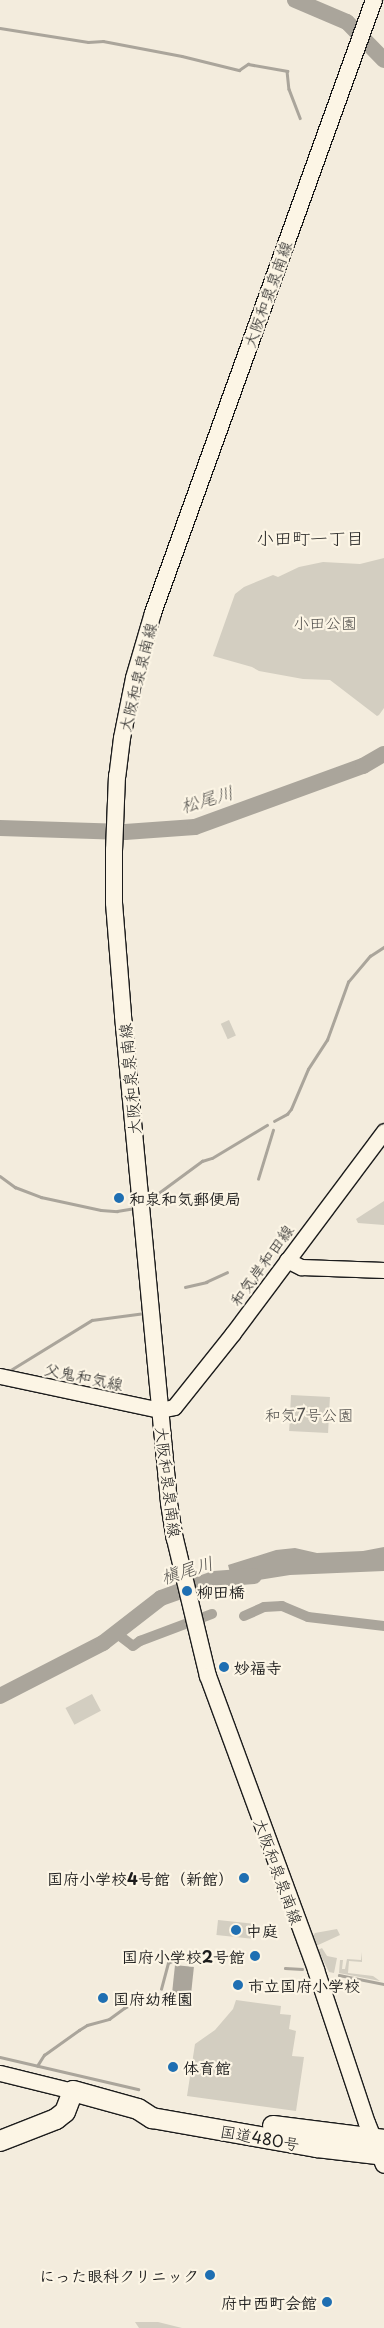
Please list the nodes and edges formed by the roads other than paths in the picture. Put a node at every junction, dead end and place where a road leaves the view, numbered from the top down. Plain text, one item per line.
1 (374, 0) edge
2 (384, 1131) edge
3 (287, 1260) junction
4 (384, 1270) edge
5 (0, 1376) edge
6 (160, 1410) junction
7 (0, 2073) edge
8 (73, 2091) junction
9 (0, 2141) edge
10 (382, 2152) edge

1 - 6 main road, 大阪和泉泉南線
2 - 3 main road, 和気岸和田線
3 - 4 main road
3 - 6 main road, 和気岸和田線
5 - 6 main road, 父鬼和気線
6 - 10 main road, 大阪和泉泉南線
7 - 8 main road
8 - 9 highway
8 - 10 highway, 国道480号

